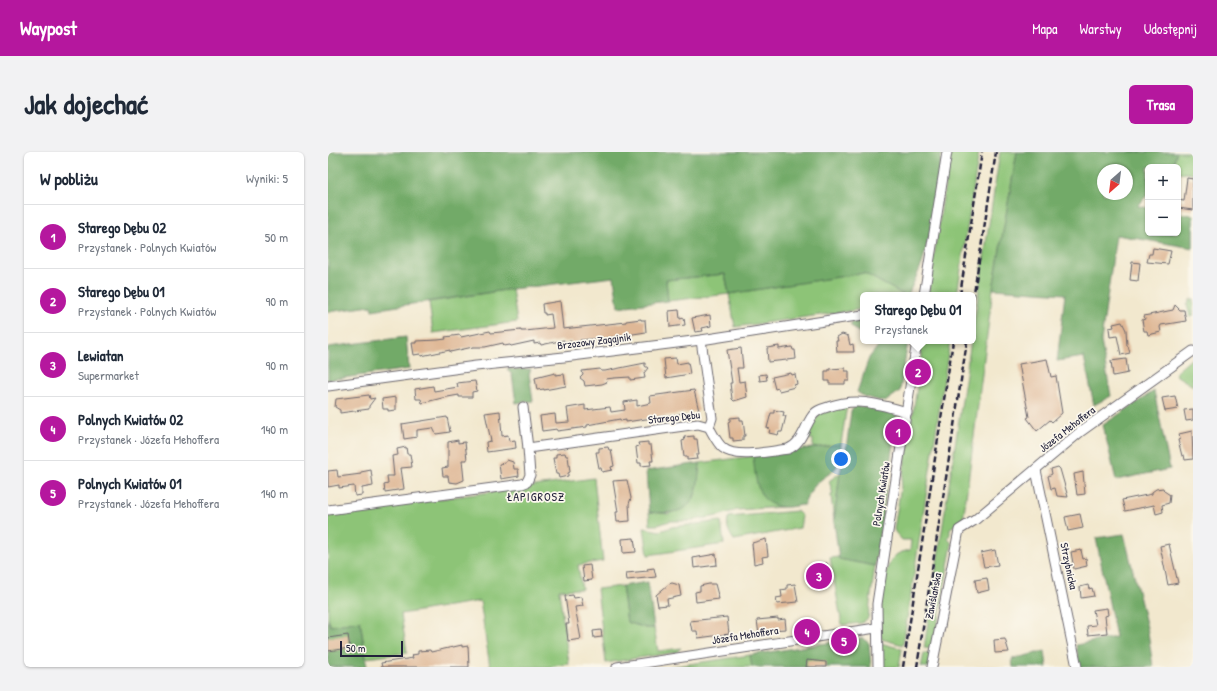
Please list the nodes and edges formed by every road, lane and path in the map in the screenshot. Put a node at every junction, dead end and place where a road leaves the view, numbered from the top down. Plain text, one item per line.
1 (947, 152) edge
2 (924, 292) edge
3 (860, 315) edge
4 (701, 340) junction
5 (917, 344) edge
6 (1193, 351) edge
7 (328, 386) edge
8 (523, 407) dead end
9 (906, 412) junction
10 (709, 427) junction
11 (528, 448) junction
12 (1036, 470) junction
13 (328, 510) edge
14 (959, 530) joint
15 (876, 628) junction
16 (617, 667) edge
17 (878, 667) edge
18 (932, 667) edge
19 (1076, 667) edge

1 - 2 street
3 - 4 street, Brzozowy Zagajnik
4 - 7 street, Brzozowy Zagajnik
4 - 10 street
5 - 9 street, Polnych Kwiatów
6 - 12 street, Józefa Mehoffera
8 - 11 street
9 - 10 street, Starego Dębu
9 - 15 street, Polnych Kwiatów
10 - 11 street, Starego Dębu
11 - 13 street
12 - 14 street, Józefa Mehoffera
12 - 19 street, Strzybnicka
14 - 18 street, Zawiślańska
15 - 16 street, Józefa Mehoffera
15 - 17 street, Polnych Kwiatów

